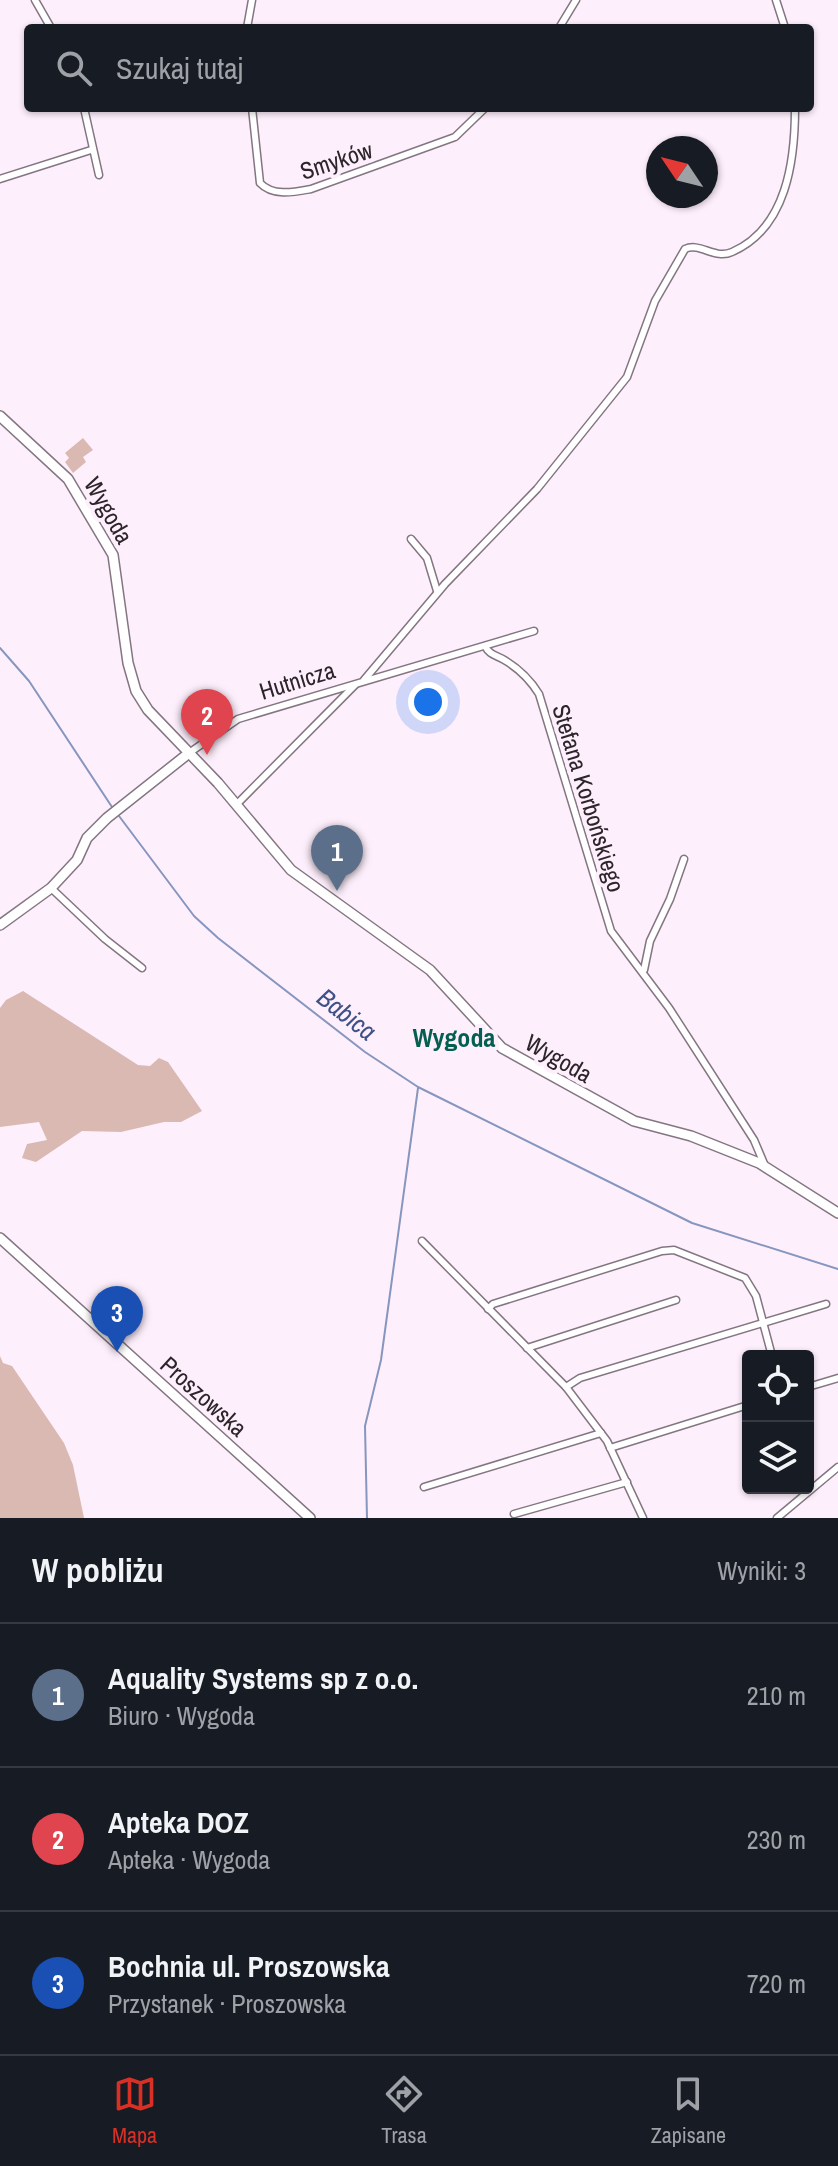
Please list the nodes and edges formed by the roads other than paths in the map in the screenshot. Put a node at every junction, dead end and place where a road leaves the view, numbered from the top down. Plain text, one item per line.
1 (35, 0) edge
2 (252, 0) edge
3 (576, 0) edge
4 (776, 0) edge
5 (49, 24) edge
6 (248, 24) edge
7 (561, 24) edge
8 (784, 24) edge
9 (85, 112) edge
10 (252, 112) edge
11 (481, 112) edge
12 (795, 112) edge
13 (91, 150) junction
14 (99, 175) dead end
15 (0, 179) edge
16 (0, 416) edge
17 (411, 539) dead end
18 (437, 595) junction
19 (534, 631) dead end
20 (485, 646) junction
21 (360, 682) junction
22 (189, 753) junction
23 (237, 804) junction
24 (684, 859) dead end
25 (51, 888) junction
26 (0, 925) edge
27 (142, 968) dead end
28 (645, 974) junction
29 (765, 1166) junction
30 (838, 1213) edge
31 (0, 1238) edge
32 (422, 1241) dead end
33 (676, 1300) dead end
34 (826, 1304) dead end
35 (488, 1309) junction
36 (763, 1323) junction
37 (527, 1348) junction
38 (770, 1350) edge
39 (838, 1378) edge
40 (814, 1385) edge
41 (566, 1387) junction
42 (742, 1407) edge
43 (601, 1433) junction
44 (610, 1448) junction
45 (838, 1467) edge
46 (627, 1482) junction
47 (814, 1483) edge
48 (424, 1487) dead end
49 (801, 1494) edge
50 (514, 1514) dead end
51 (310, 1518) edge
52 (643, 1518) edge
53 (777, 1518) edge

1 - 5 street
2 - 6 street
3 - 7 street
4 - 8 street
9 - 13 street
10 - 11 street, Smyków
12 - 18 street
13 - 14 street
13 - 15 street
16 - 22 street, Wygoda
17 - 18 street
18 - 21 street
19 - 20 street, Hutnicza
20 - 21 street, Hutnicza
20 - 28 street, Stefana Korbońskiego
21 - 22 street, Hutnicza
21 - 23 street
22 - 23 street, Wygoda
22 - 25 street, Hutnicza
23 - 29 street, Wygoda
24 - 28 street
25 - 26 street, Hutnicza
25 - 27 street
28 - 29 street, Stefana Korbońskiego
29 - 30 street, Wygoda
31 - 51 street, Proszowska
32 - 35 street
33 - 37 street
34 - 36 street
35 - 36 street
35 - 37 street
36 - 38 street
36 - 41 street
37 - 41 street
39 - 40 street
41 - 43 street
42 - 44 street
43 - 44 street
43 - 48 street
44 - 46 street
45 - 47 street
46 - 50 street
46 - 52 street
49 - 53 street

